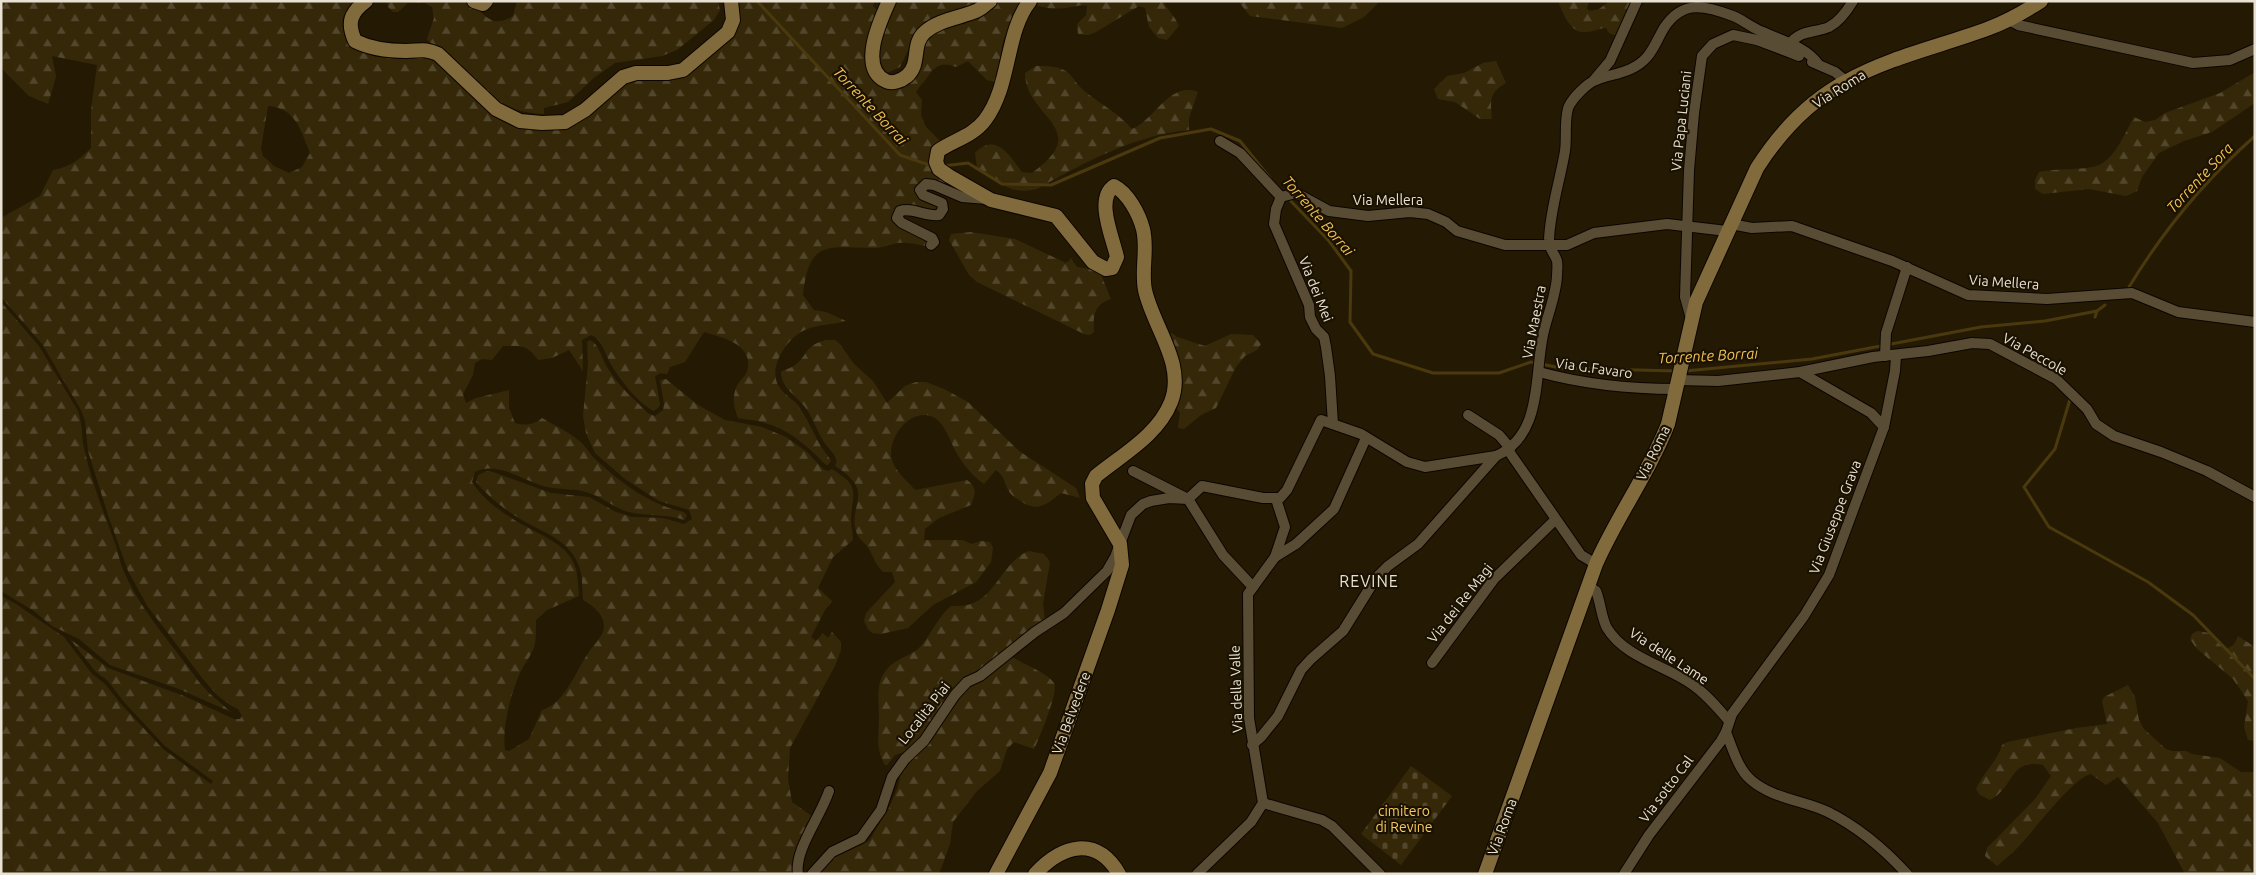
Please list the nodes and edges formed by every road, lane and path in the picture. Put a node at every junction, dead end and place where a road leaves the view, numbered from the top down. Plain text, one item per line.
1 (366, 1) edge
2 (474, 1) edge
3 (486, 1) edge
4 (731, 1) edge
5 (889, 1) edge
6 (990, 1) edge
7 (1030, 1) edge
8 (1637, 1) edge
9 (1853, 1) edge
10 (2041, 1) edge
11 (2009, 20) junction
12 (1790, 44) junction
13 (2255, 49) edge
14 (1818, 64) junction
15 (1593, 80) junction
16 (1846, 81) junction
17 (1220, 141) dead end
18 (1284, 196) junction
19 (991, 200) junction
20 (1688, 225) junction
21 (1729, 228) junction
22 (931, 245) dead end
23 (1550, 246) junction
24 (1907, 267) junction
25 (1691, 319) junction
26 (2255, 322) edge
27 (1888, 354) junction
28 (1539, 370) junction
29 (1800, 372) junction
30 (1677, 382) junction
31 (1468, 415) dead end
32 (1333, 424) junction
33 (1884, 427) junction
34 (1366, 438) junction
35 (1509, 449) junction
36 (1496, 456) junction
37 (1133, 472) dead end
38 (2255, 497) edge
39 (1188, 499) junction
40 (1276, 499) junction
41 (1555, 520) junction
42 (1120, 544) junction
43 (1275, 556) junction
44 (1596, 564) junction
45 (1588, 586) junction
46 (1253, 587) junction
47 (1432, 663) dead end
48 (1728, 721) junction
49 (1726, 732) junction
50 (1252, 745) junction
51 (829, 791) dead end
52 (1263, 803) junction
53 (798, 874) edge
54 (812, 874) edge
55 (996, 874) edge
56 (1035, 874) edge
57 (1119, 874) edge
58 (1197, 874) edge
59 (1380, 874) edge
60 (1485, 874) edge
61 (1624, 874) edge
62 (1907, 874) edge

1 - 4 street
2 - 3 street
5 - 6 street
7 - 19 street
8 - 15 street, Via Maestra
9 - 12 street
10 - 11 street, Via Roma
11 - 13 street
11 - 16 street, Via Roma
12 - 14 street
12 - 15 street
14 - 16 street, Via Papa Luciani
14 - 20 street, Via Papa Luciani
15 - 23 street, Via Maestra
16 - 21 street, Via Roma
17 - 18 street
18 - 23 street, Via Mellera
18 - 32 street, Via dei Mei
19 - 22 street
19 - 42 street
20 - 21 street, Via Mellera
20 - 23 street, Via Mellera
20 - 25 street, Via Papa Luciani
21 - 24 street, Via Mellera
21 - 25 street, Via Roma
23 - 28 street, Via Maestra
24 - 26 street, Via Mellera
24 - 27 street, Via Giuseppe Grava
25 - 30 street, Via Roma
27 - 29 street, Via Peccole
27 - 33 street, Via Giuseppe Grava
27 - 38 street, Via Peccole
28 - 30 street, Via G.Favaro
28 - 35 street, Via Maestra
29 - 30 street, Via Peccole
29 - 33 street
30 - 44 street, Via Roma
31 - 35 street
32 - 34 street
32 - 40 street
33 - 48 street, Via Giuseppe Grava
34 - 36 street
34 - 43 street
35 - 36 street, Via Maestra
35 - 41 street
36 - 50 street, Via Maestra
37 - 39 street
39 - 40 street
39 - 42 street
39 - 46 street
40 - 43 street
41 - 44 street
41 - 47 street, Via dei Re Magi
42 - 54 street, Località Piai
42 - 55 street, Via Belvedere
43 - 46 street
44 - 45 street, Via Roma
45 - 48 street, Via delle Lame
45 - 60 street, Via Roma
46 - 50 street, Via della Valle
48 - 49 street, Via sotto Cal
49 - 61 street, Via sotto Cal
49 - 62 street
50 - 52 street, Via della Valle
51 - 53 street
52 - 58 street
52 - 59 street
56 - 57 street

